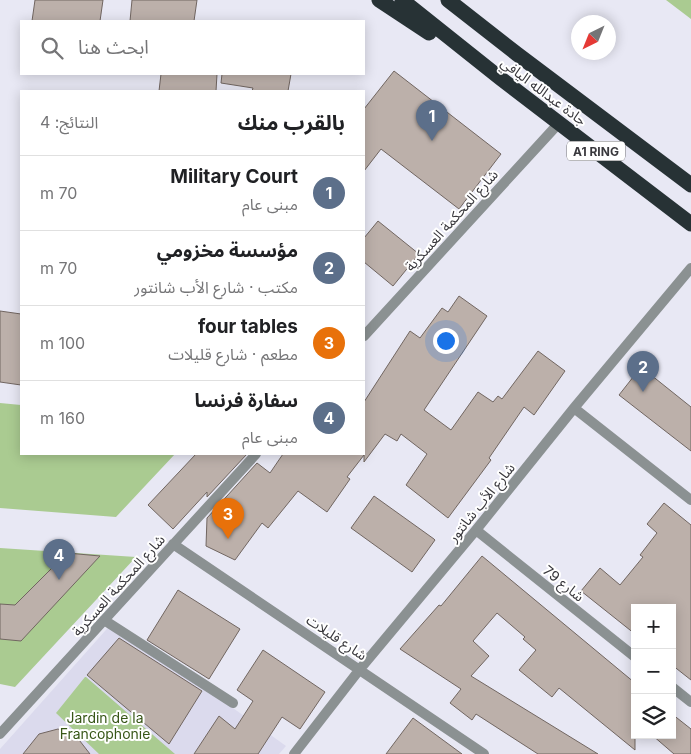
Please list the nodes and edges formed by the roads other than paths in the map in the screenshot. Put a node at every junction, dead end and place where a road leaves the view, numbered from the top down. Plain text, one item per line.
1 (379, 0) edge
2 (402, 0) edge
3 (448, 0) edge
4 (466, 0) edge
5 (517, 54) junction
6 (500, 78) junction
7 (559, 123) junction
8 (691, 185) edge
9 (691, 224) edge
10 (691, 268) edge
11 (365, 335) edge
12 (574, 408) junction
13 (255, 455) edge
14 (691, 500) edge
15 (476, 530) junction
16 (173, 544) junction
17 (104, 620) junction
18 (631, 654) edge
19 (360, 669) junction
20 (676, 690) edge
21 (233, 702) dead end
22 (691, 702) edge
23 (0, 734) edge
24 (294, 754) edge
25 (484, 754) edge

1 - 6 highway
2 - 6 highway, جادة عبدالله اليافي / A1 RING
3 - 5 highway, A1 RING
4 - 5 highway
5 - 8 highway, جادة عبدالله اليافي / A1 RING
6 - 7 highway, جادة عبدالله اليافي / A1 RING
7 - 9 highway, جادة عبدالله اليافي / A1 RING
7 - 11 street, شارع المحكمة العسكرية
10 - 12 street, شارع الأب شانتور
12 - 14 street
12 - 15 street, شارع الأب شانتور
13 - 16 street, شارع المحكمة العسكرية
15 - 18 street, شارع 79
15 - 19 street, شارع الأب شانتور
16 - 17 street, شارع المحكمة العسكرية
16 - 19 street, شارع قليلات
17 - 21 street
17 - 23 street, شارع المحكمة العسكرية
19 - 24 street, شارع الأب شانتور
19 - 25 street, شارع قليلات
20 - 22 street

